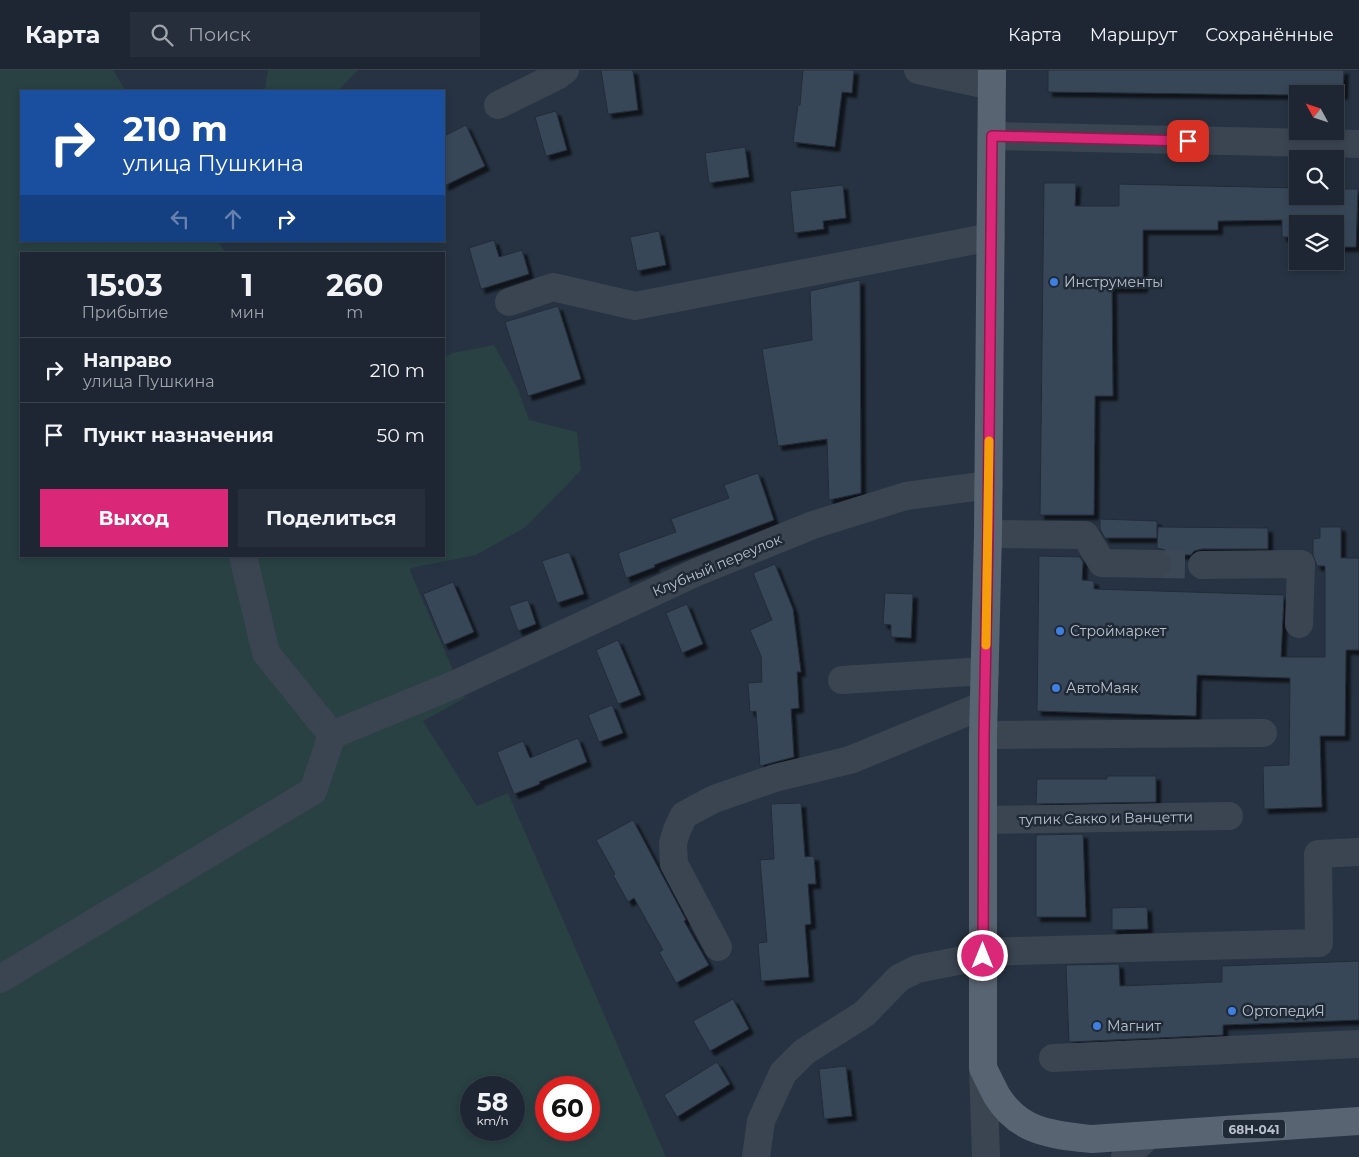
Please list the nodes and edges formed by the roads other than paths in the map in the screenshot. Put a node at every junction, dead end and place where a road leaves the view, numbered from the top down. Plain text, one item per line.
1 (565, 70) edge
2 (918, 70) edge
3 (992, 78) edge
4 (498, 105) dead end
5 (992, 136) junction
6 (1359, 144) edge
7 (991, 237) junction
8 (509, 302) dead end
9 (989, 485) junction
10 (988, 534) junction
11 (243, 557) edge
12 (1157, 564) tunnel mouth
13 (1202, 565) tunnel mouth
14 (1299, 624) dead end
15 (985, 670) junction
16 (842, 680) dead end
17 (984, 705) junction
18 (1263, 732) dead end
19 (332, 735) junction
20 (984, 735) junction
21 (1229, 816) dead end
22 (983, 820) junction
23 (1359, 852) edge
24 (718, 948) dead end
25 (983, 954) junction
26 (0, 979) edge
27 (1359, 1044) edge
28 (1053, 1058) dead end
29 (984, 1068) junction
30 (1359, 1121) edge
31 (1148, 1136) junction
32 (756, 1157) edge
33 (986, 1157) edge
34 (1125, 1157) edge

1 - 4 street
2 - 3 street
3 - 5 main road, 68Н-041
5 - 6 street
5 - 7 main road, 68Н-041
7 - 8 street
7 - 9 main road, 68Н-041
9 - 10 main road, 68Н-041
9 - 19 street, Клубный переулок
10 - 12 street
10 - 15 main road, 68Н-041
11 - 19 street
13 - 14 street
15 - 16 street
15 - 17 main road, 68Н-041
17 - 20 main road, 68Н-041
17 - 24 street
18 - 20 street
19 - 26 street
20 - 22 main road, 68Н-041
21 - 22 street, тупик Сакко и Ванцетти
22 - 25 main road, 68Н-041
23 - 25 street
25 - 29 main road, 68Н-041
25 - 32 street
27 - 28 street
29 - 31 main road, 68Н-041
29 - 33 street
30 - 31 main road, 68Н-041
31 - 34 street

